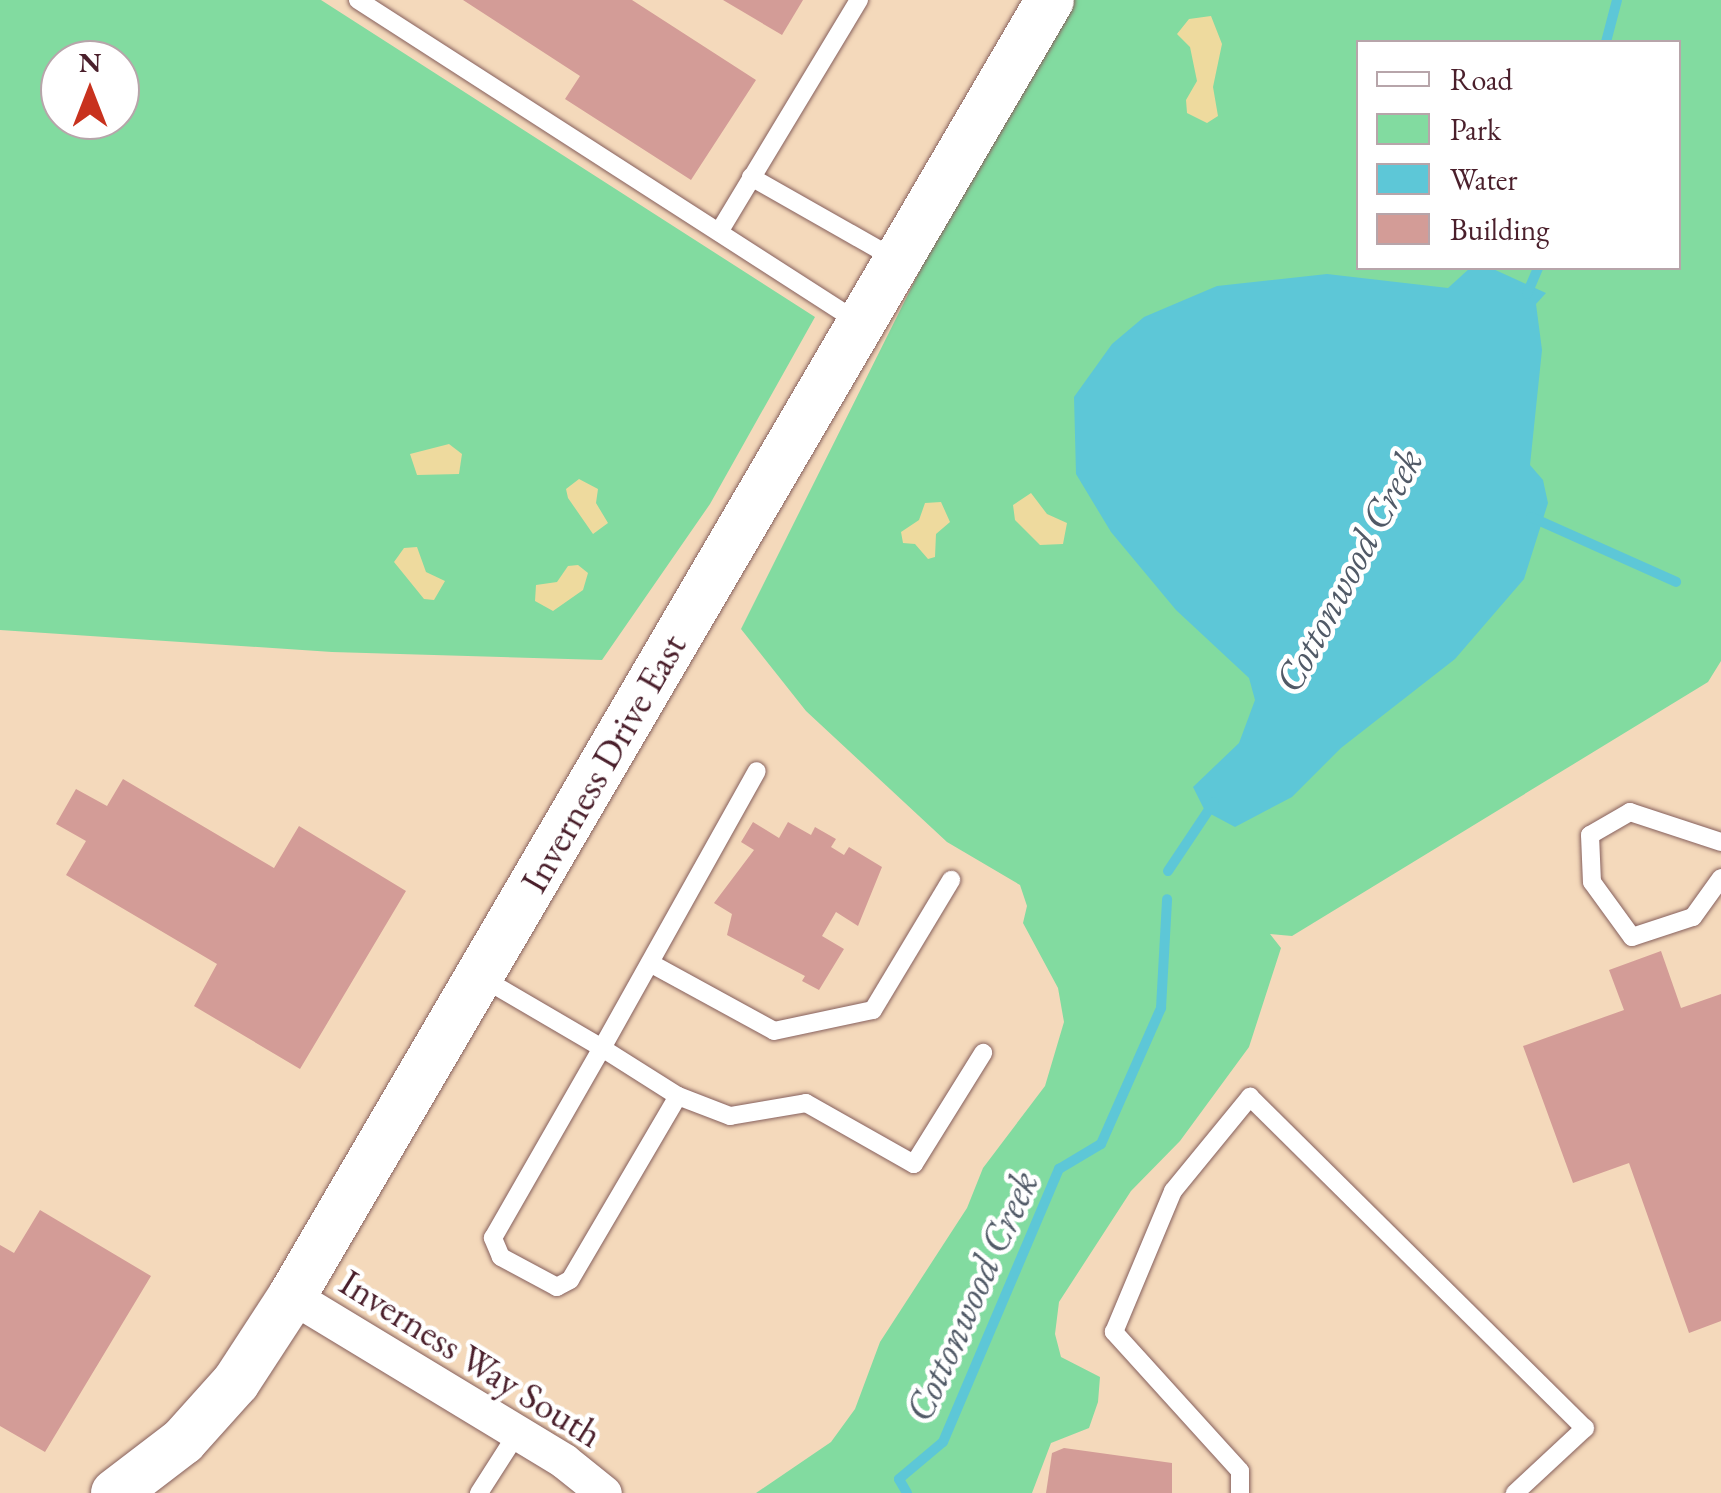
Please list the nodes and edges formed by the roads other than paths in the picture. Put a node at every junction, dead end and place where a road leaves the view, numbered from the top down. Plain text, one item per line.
1 (358, 0) edge
2 (859, 0) edge
3 (1050, 0) edge
4 (751, 177) junction
5 (719, 232) junction
6 (897, 260) junction
7 (860, 324) junction
8 (757, 771) dead end
9 (1721, 842) edge
10 (1721, 878) edge
11 (951, 880) dead end
12 (650, 963) junction
13 (479, 976) junction
14 (602, 1048) junction
15 (983, 1053) dead end
16 (678, 1096) junction
17 (292, 1296) junction
18 (518, 1432) junction
19 (115, 1493) edge
20 (479, 1493) edge
21 (604, 1493) edge
22 (1240, 1493) edge
23 (1515, 1493) edge

1 - 5 lane
2 - 4 lane
3 - 6 main road, Inverness Drive East
4 - 5 lane
4 - 6 lane
5 - 7 lane
6 - 7 main road, Inverness Drive East
7 - 13 main road, Inverness Drive East
8 - 12 lane
9 - 10 lane
11 - 12 lane
12 - 14 lane
13 - 14 lane
13 - 17 main road, Inverness Drive East
14 - 16 lane
14 - 16 lane
15 - 16 lane
17 - 18 street, Inverness Way South
17 - 19 main road, Inverness Drive East
18 - 20 lane
18 - 21 street, Inverness Way South
22 - 23 lane

